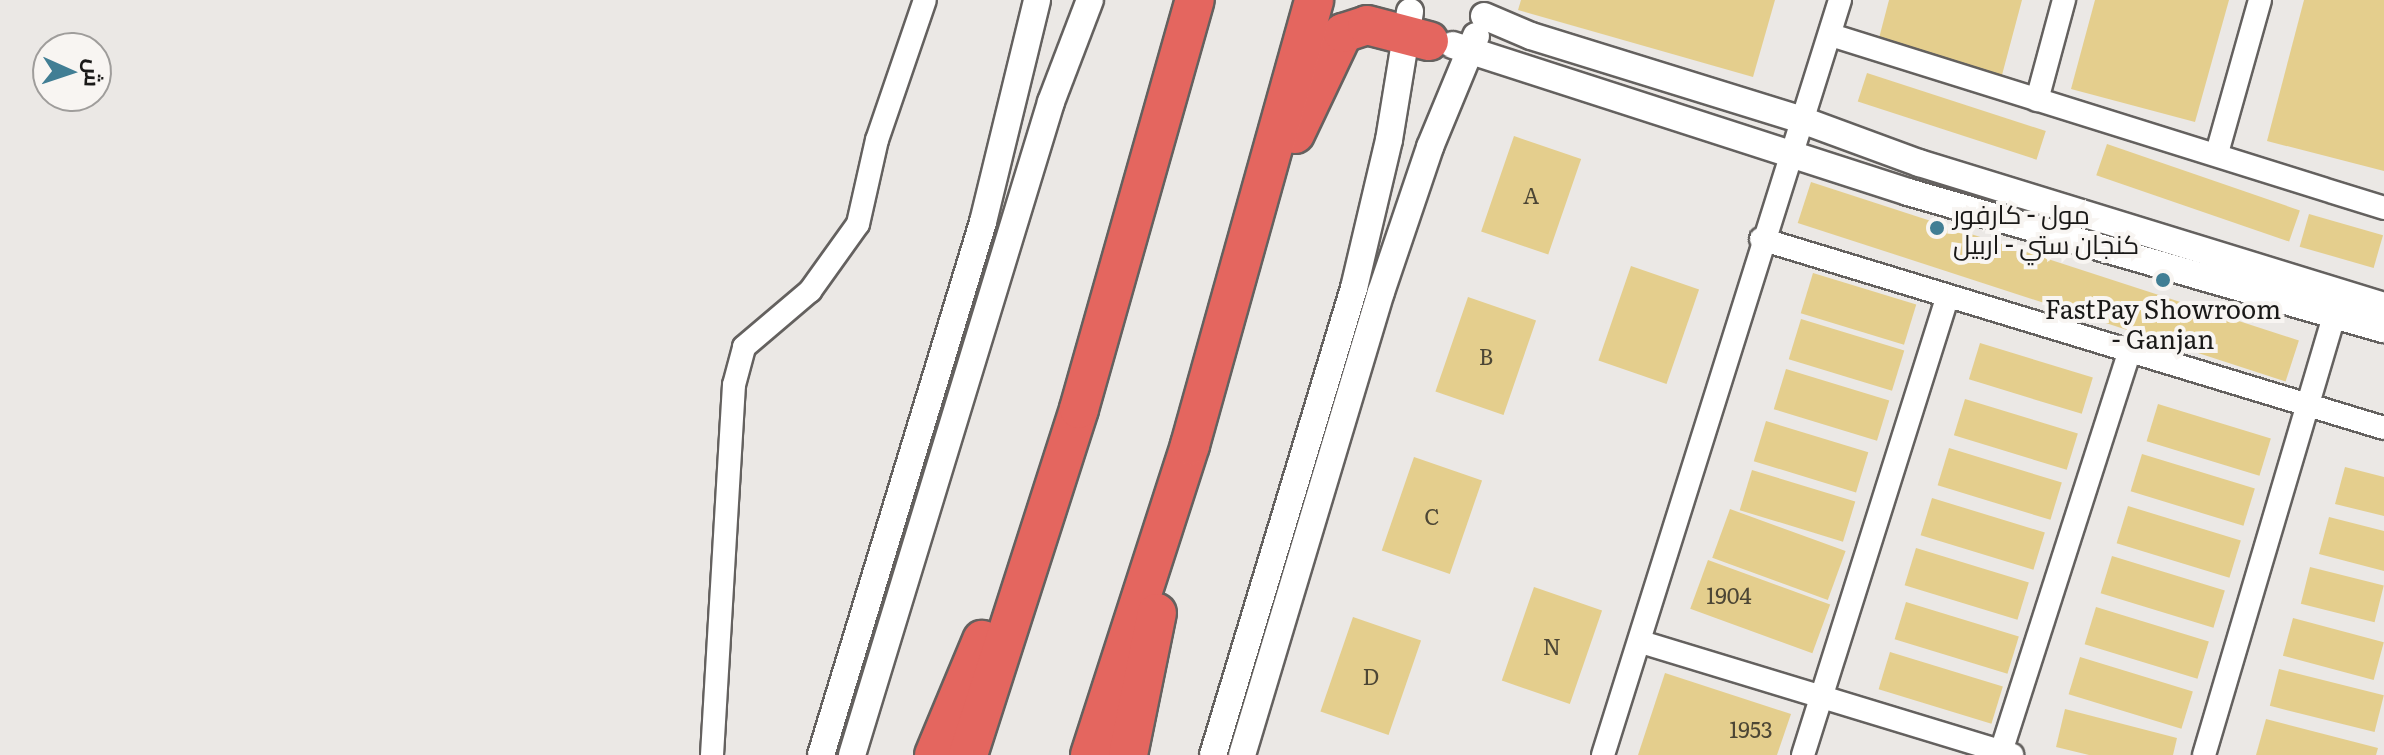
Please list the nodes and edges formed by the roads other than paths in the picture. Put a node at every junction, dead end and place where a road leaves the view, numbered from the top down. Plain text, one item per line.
1 (925, 0) edge
2 (1037, 0) edge
3 (1090, 0) edge
4 (1169, 0) edge
5 (1195, 0) edge
6 (1314, 0) edge
7 (1840, 0) edge
8 (2064, 0) edge
9 (2260, 0) edge
10 (1484, 10) edge
11 (1422, 34) edge
12 (1831, 35) junction
13 (2037, 100) junction
14 (1802, 120) junction
15 (1154, 145) junction
16 (1791, 151) junction
17 (2217, 153) junction
18 (1919, 163) junction
19 (1266, 180) junction
20 (1908, 192) junction
21 (2384, 208) edge
22 (1761, 239) junction
23 (1947, 297) junction
24 (2382, 306) edge
25 (2335, 314) junction
26 (2130, 349) junction
27 (2310, 405) junction
28 (1079, 409) junction
29 (2384, 428) edge
30 (1190, 445) junction
31 (1641, 642) junction
32 (1822, 697) junction
33 (2004, 754) edge
34 (712, 755) edge
35 (821, 755) edge
36 (852, 755) edge
37 (934, 755) edge
38 (968, 755) edge
39 (1090, 755) edge
40 (1128, 755) edge
41 (1213, 755) edge
42 (1242, 755) edge
43 (1603, 755) edge
44 (1803, 755) edge
45 (2204, 755) edge

1 - 34 street
2 - 35 street
3 - 36 street
4 - 15 highway
5 - 15 highway
6 - 19 highway
7 - 12 street
8 - 13 street
9 - 17 street
10 - 11 street
10 - 14 street
11 - 16 street
11 - 19 highway
11 - 41 street
11 - 42 street
12 - 13 street
12 - 14 street
13 - 17 street
14 - 16 street
14 - 18 street
15 - 28 highway
16 - 20 street
16 - 22 street
17 - 21 street
18 - 20 street
18 - 24 street
19 - 30 highway
20 - 25 street
22 - 23 street
22 - 31 street
23 - 26 street
23 - 32 street
24 - 25 street
25 - 27 street
26 - 27 street
26 - 33 street
27 - 29 street
27 - 45 street
28 - 37 highway
28 - 38 highway
30 - 39 highway
30 - 40 highway
31 - 32 street
31 - 43 street
32 - 33 street
32 - 44 street

